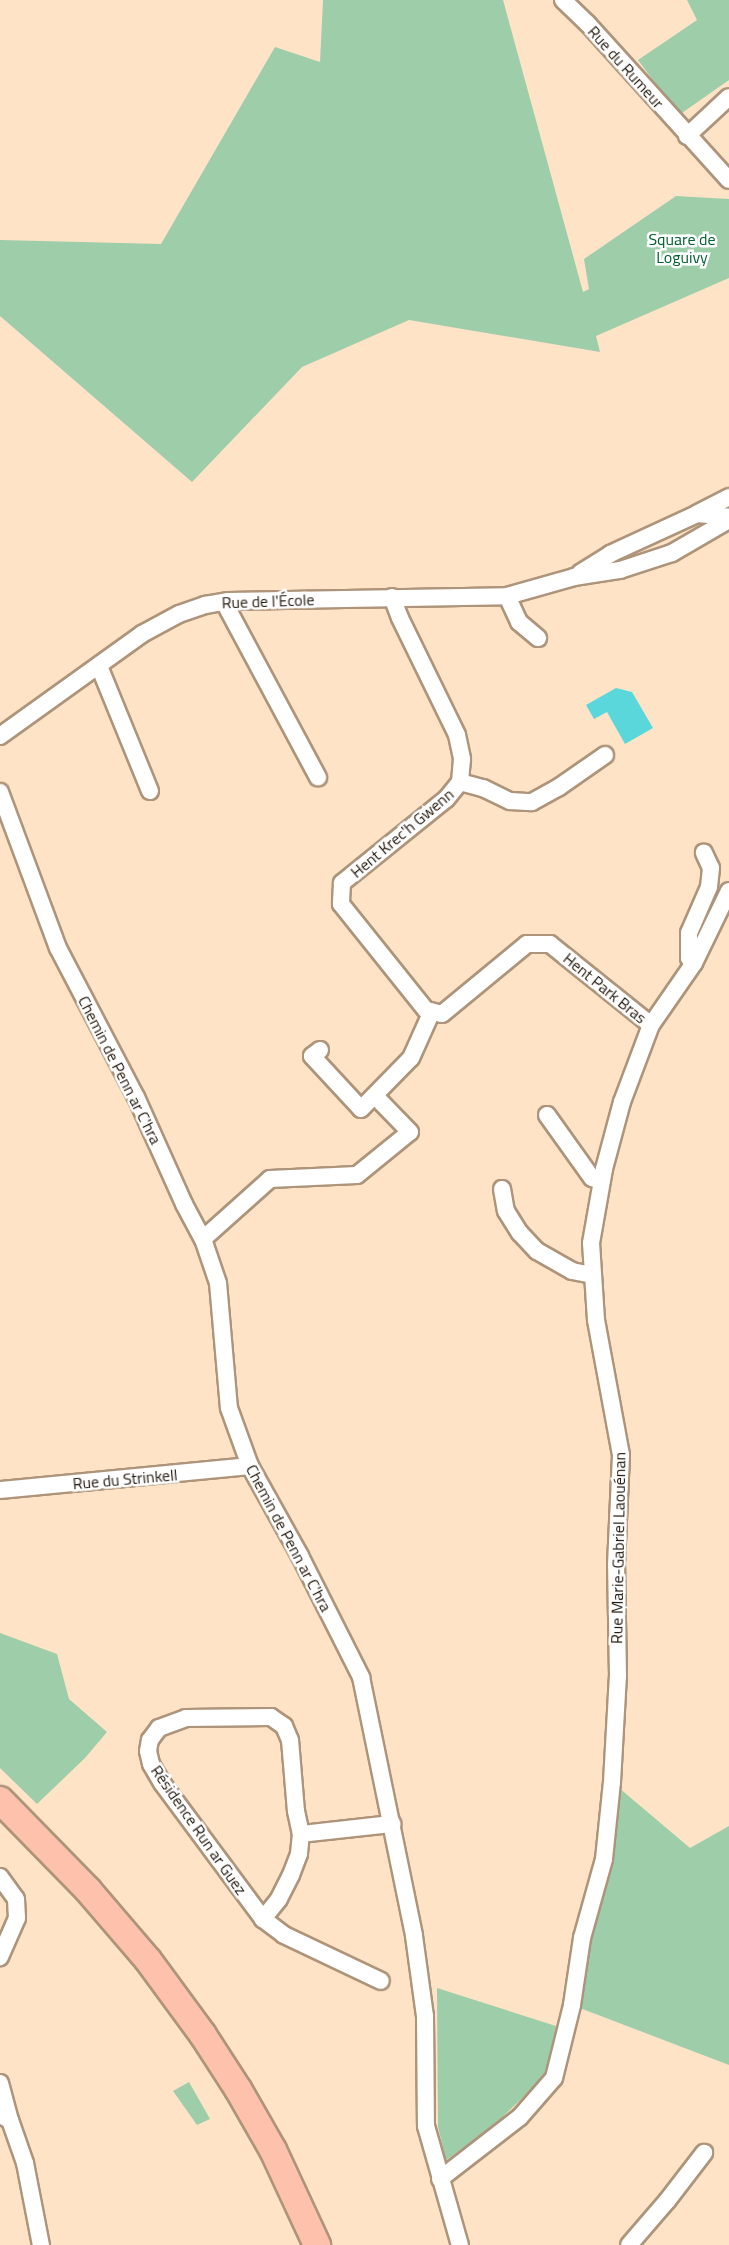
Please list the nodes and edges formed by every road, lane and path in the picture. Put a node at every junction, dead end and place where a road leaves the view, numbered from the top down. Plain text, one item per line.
1 (563, 0) edge
2 (729, 97) edge
3 (687, 136) junction
4 (729, 180) edge
5 (729, 497) edge
6 (697, 514) junction
7 (729, 518) edge
8 (574, 577) junction
9 (507, 596) junction
10 (392, 597) junction
11 (224, 602) junction
12 (538, 638) dead end
13 (99, 666) junction
14 (0, 736) edge
15 (605, 755) dead end
16 (318, 777) dead end
17 (460, 782) junction
18 (150, 790) dead end
19 (0, 792) edge
20 (704, 853) dead end
21 (729, 891) edge
22 (694, 963) junction
23 (437, 1013) junction
24 (651, 1025) junction
25 (320, 1050) dead end
26 (375, 1096) junction
27 (547, 1115) dead end
28 (602, 1181) junction
29 (502, 1189) dead end
30 (203, 1239) junction
31 (593, 1275) junction
32 (250, 1466) junction
33 (0, 1490) edge
34 (0, 1800) edge
35 (392, 1824) junction
36 (301, 1834) junction
37 (0, 1877) edge
38 (263, 1919) junction
39 (0, 1957) edge
40 (381, 1981) dead end
41 (0, 2083) edge
42 (5, 2118) edge
43 (704, 2152) dead end
44 (440, 2179) junction
45 (41, 2245) edge
46 (317, 2245) edge
47 (460, 2245) edge
48 (629, 2245) edge

1 - 3 street, Rue du Rumeur
2 - 3 street
3 - 4 street
5 - 6 street
6 - 7 street, Rue de l'École
6 - 8 street, Rue de l'École
7 - 8 street, Rue de l'École
8 - 9 street, Rue de l'École
9 - 10 street, Rue de l'École
9 - 12 street
10 - 11 street, Rue de l'École
10 - 17 street, Hent Krec'h Gwenn
11 - 13 street, Rue de l'École
11 - 16 street
13 - 14 street, Rue de l'École
13 - 18 street
15 - 17 street
17 - 23 street, Hent Krec'h Gwenn
19 - 30 street, Chemin de Penn ar C'hra
20 - 22 street
21 - 22 street, Rue Marie-Gabriel Laouénan
22 - 24 street, Rue Marie-Gabriel Laouénan
23 - 24 street, Hent Park Bras
23 - 26 street
24 - 28 street, Rue Marie-Gabriel Laouénan
25 - 26 street
26 - 30 street
27 - 28 street
28 - 31 street, Rue Marie-Gabriel Laouénan
29 - 31 street
30 - 32 street, Chemin de Penn ar C'hra
31 - 44 street, Rue Marie-Gabriel Laouénan
32 - 33 street, Rue du Strinkell
32 - 35 street, Chemin de Penn ar C'hra
34 - 46 main road
35 - 36 street
35 - 44 street, Chemin de Penn ar C'hra
36 - 38 street, Résidence Run ar Guez
36 - 38 street, Résidence Run ar Guez
37 - 39 street
38 - 40 street, Résidence Run ar Guez
41 - 42 street
42 - 45 street
43 - 48 street
44 - 47 street, Chemin de Penn ar C'hra

